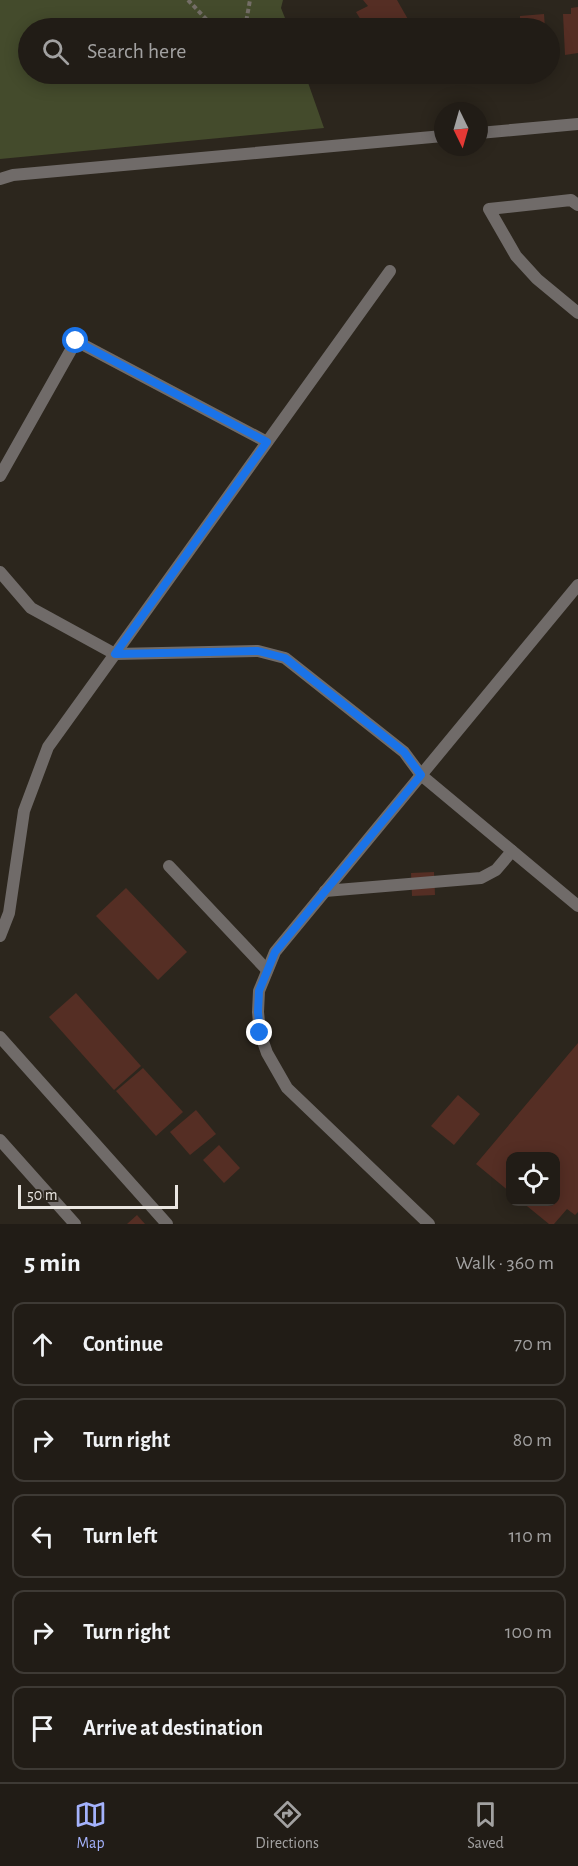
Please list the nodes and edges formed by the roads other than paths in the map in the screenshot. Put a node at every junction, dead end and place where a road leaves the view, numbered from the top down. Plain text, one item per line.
1 (578, 124) edge
2 (488, 132) edge
3 (434, 137) edge
4 (0, 178) edge
5 (578, 205) edge
6 (390, 271) dead end
7 (578, 314) edge
8 (267, 442) junction
9 (0, 476) edge
10 (0, 572) edge
11 (578, 585) edge
12 (115, 654) junction
13 (421, 775) junction
14 (512, 851) junction
15 (169, 866) dead end
16 (325, 891) junction
17 (578, 906) edge
18 (0, 936) edge
19 (267, 970) junction
20 (0, 1036) edge
21 (0, 1140) edge
22 (75, 1224) edge
23 (167, 1224) edge
24 (429, 1224) edge

1 - 2 lane
3 - 4 lane
5 - 7 lane
6 - 8 lane
8 - 9 lane
8 - 12 lane
10 - 12 lane
11 - 13 lane
12 - 13 lane
12 - 18 lane
13 - 14 lane
13 - 16 lane
14 - 16 lane
14 - 17 lane
15 - 19 lane
16 - 19 lane
19 - 24 lane
20 - 23 lane
21 - 22 lane

